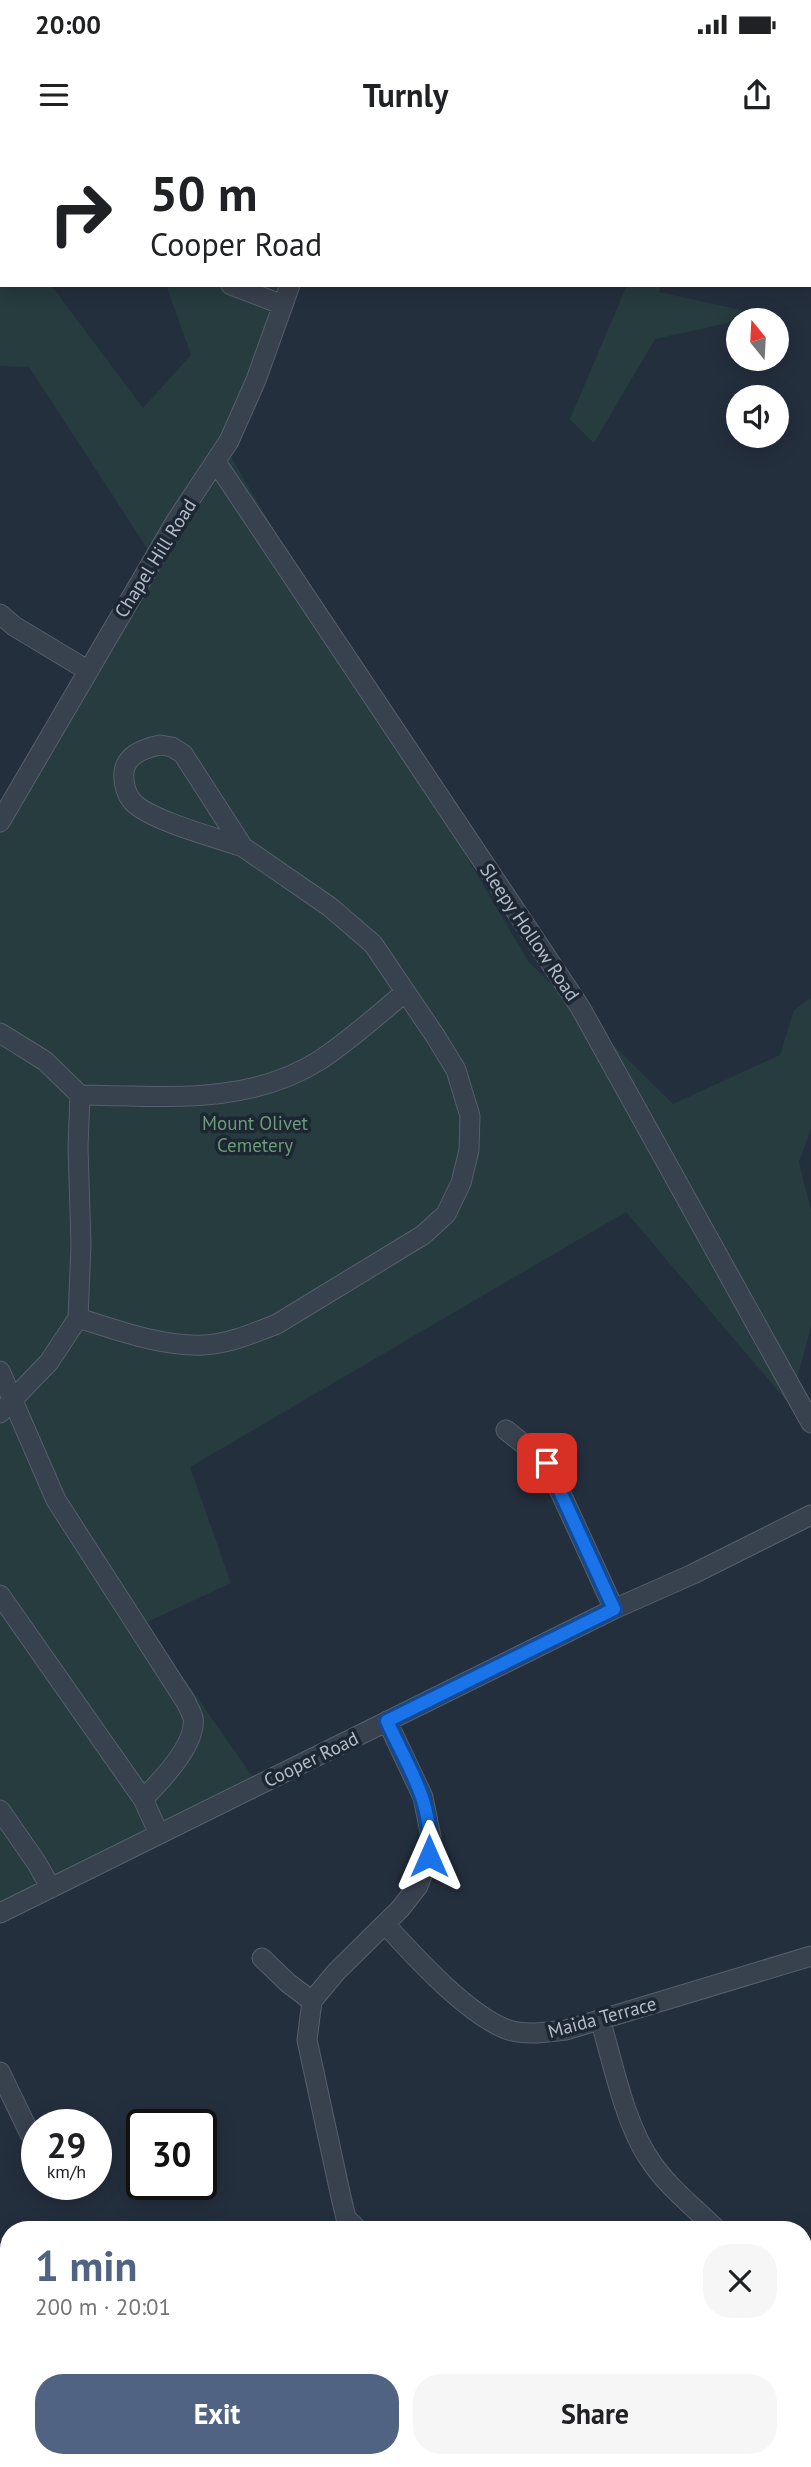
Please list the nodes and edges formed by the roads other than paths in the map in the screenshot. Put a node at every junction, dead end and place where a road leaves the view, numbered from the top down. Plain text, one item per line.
1 (236, 287) edge
2 (289, 287) edge
3 (283, 305) junction
4 (216, 462) junction
5 (0, 614) edge
6 (87, 670) junction
7 (0, 822) edge
8 (243, 847) junction
9 (404, 993) junction
10 (2, 1037) edge
11 (80, 1095) junction
12 (78, 1318) junction
13 (0, 1371) edge
14 (6, 1406) edge
15 (811, 1423) edge
16 (506, 1430) dead end
17 (811, 1515) edge
18 (0, 1595) edge
19 (614, 1609) junction
20 (387, 1721) junction
21 (143, 1799) junction
22 (0, 1810) edge
23 (159, 1834) junction
24 (51, 1888) junction
25 (0, 1913) edge
26 (385, 1924) junction
27 (811, 1956) edge
28 (262, 1958) dead end
29 (312, 2001) junction
30 (600, 2019) junction
31 (0, 2072) edge
32 (21, 2115) edge
33 (350, 2221) edge
34 (708, 2221) edge

1 - 3 street
2 - 3 street, Chapel Hill Road
3 - 4 street, Chapel Hill Road
4 - 6 street, Chapel Hill Road
4 - 15 street, Sleepy Hollow Road
5 - 6 street
6 - 7 street, Chapel Hill Road
8 - 8 street
8 - 9 street
9 - 11 street
9 - 12 street
10 - 11 street
11 - 12 street
12 - 14 street
13 - 14 street
14 - 21 street
16 - 19 street
17 - 19 street, Cooper Road
18 - 21 street
19 - 20 street, Cooper Road
20 - 23 street, Cooper Road
20 - 26 street
21 - 23 street
22 - 24 street
23 - 24 street, Cooper Road
24 - 25 street, Cooper Road
26 - 29 street
26 - 30 street, Maida Terrace
27 - 30 street, Maida Terrace
28 - 29 street
29 - 33 street
30 - 34 street
31 - 32 street

